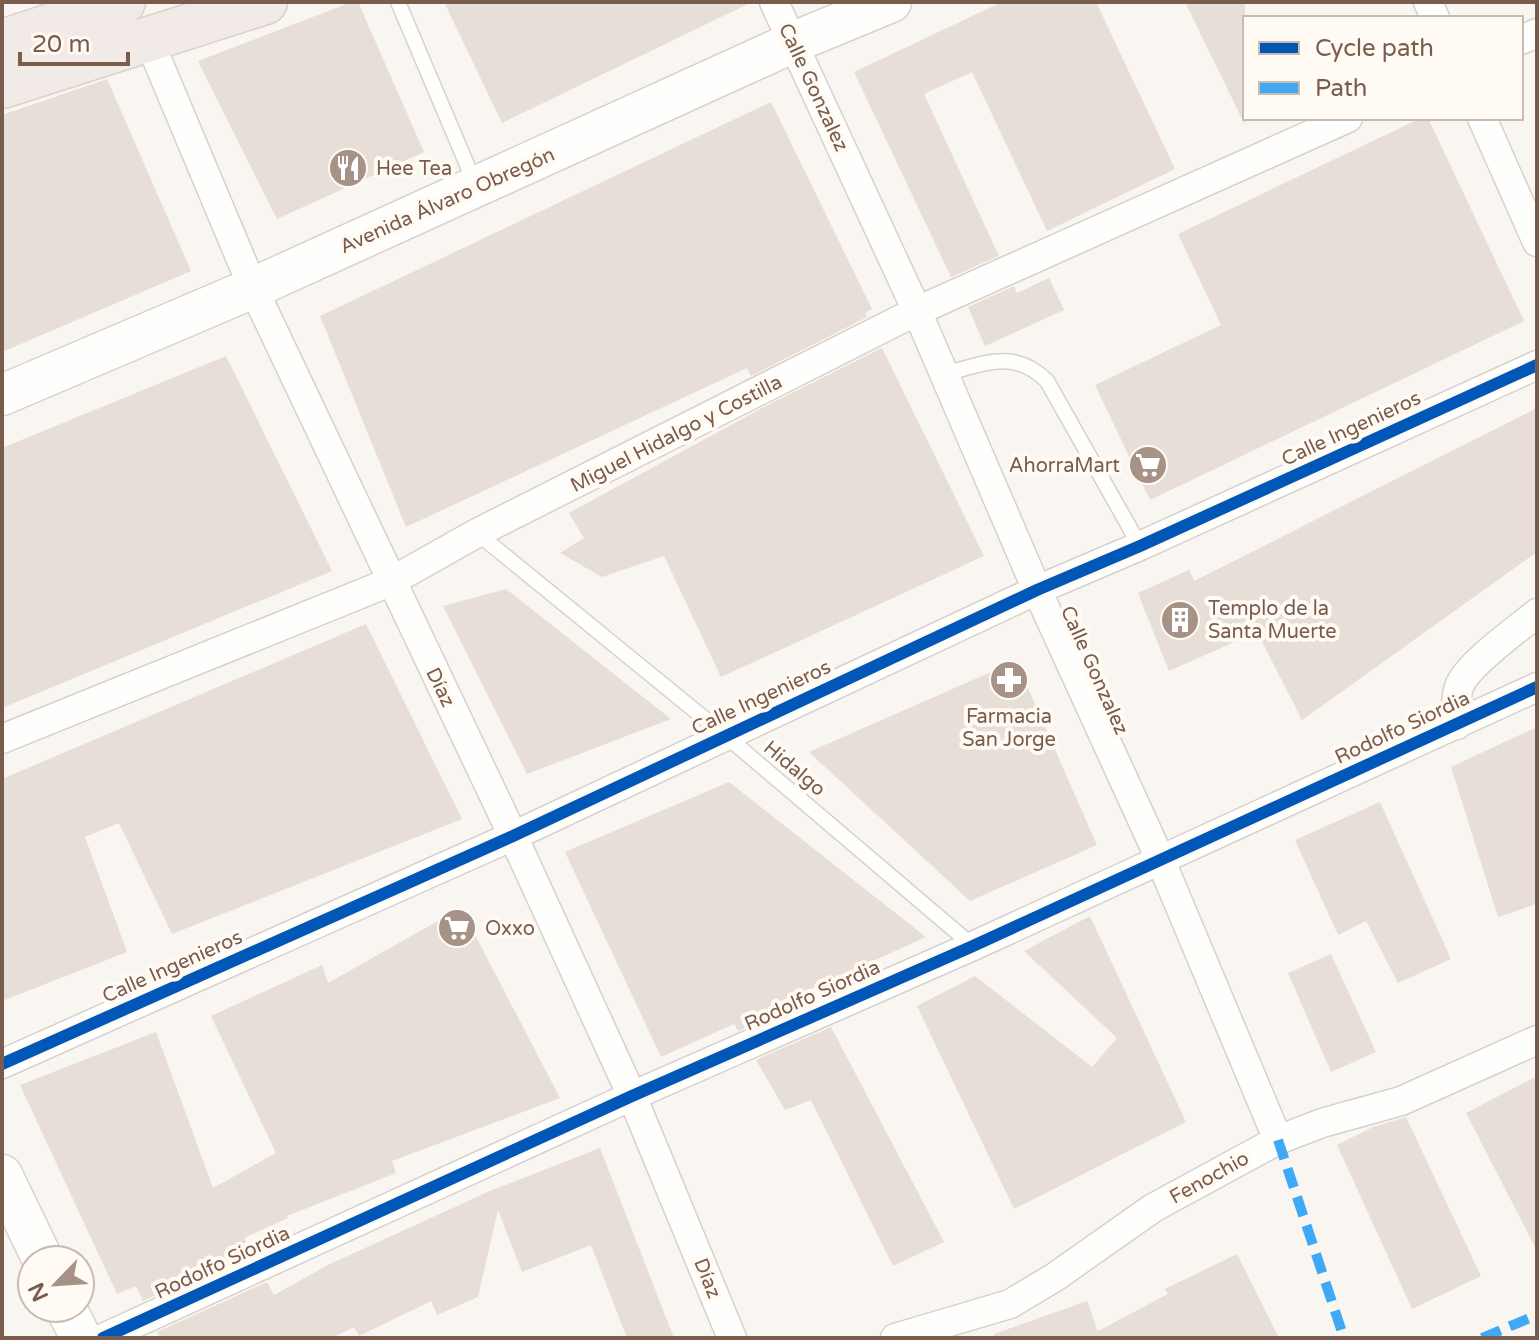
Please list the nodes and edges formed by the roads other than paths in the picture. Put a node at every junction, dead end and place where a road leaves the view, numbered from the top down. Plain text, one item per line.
1 (123, 2) edge
2 (265, 2) edge
3 (398, 2) edge
4 (774, 2) edge
5 (891, 2) edge
6 (148, 38) junction
7 (2, 42) edge
8 (794, 42) junction
9 (2, 86) edge
10 (1344, 120) edge
11 (1483, 120) edge
12 (477, 186) junction
13 (1537, 242) edge
14 (253, 288) junction
15 (917, 311) junction
16 (1537, 365) edge
17 (944, 374) junction
18 (2, 395) edge
19 (477, 533) junction
20 (1140, 546) junction
21 (390, 582) junction
22 (1037, 590) junction
23 (1537, 613) edge
24 (1537, 687) edge
25 (1457, 725) junction
26 (726, 736) junction
27 (2, 739) edge
28 (513, 836) junction
29 (1160, 859) junction
30 (973, 946) junction
31 (1537, 1040) edge
32 (2, 1064) edge
33 (632, 1096) junction
34 (1278, 1140) junction
35 (2, 1175) edge
36 (35, 1244) edge
37 (103, 1338) edge
38 (732, 1338) edge
39 (895, 1338) edge

1 - 7 highway
2 - 6 highway
3 - 12 lane
4 - 8 street, Calle Gonzalez
5 - 8 street, Avenida Álvaro Obregón
6 - 9 highway
6 - 14 street, Díaz
8 - 12 street, Avenida Álvaro Obregón
8 - 15 street, Calle Gonzalez
10 - 15 street, Miguel Hidalgo y Costilla
11 - 13 street
12 - 14 street, Avenida Álvaro Obregón
14 - 18 street, Avenida Álvaro Obregón
14 - 21 street, Díaz
15 - 17 street, Calle Gonzalez
15 - 19 street, Miguel Hidalgo y Costilla
16 - 20 street, Calle Ingenieros
17 - 20 lane
17 - 22 street, Calle Gonzalez
19 - 21 street, Miguel Hidalgo y Costilla
19 - 26 lane, Hidalgo
20 - 22 street, Calle Ingenieros
21 - 27 street, Miguel Hidalgo y Costilla
21 - 28 street, Díaz
22 - 26 street, Calle Ingenieros
22 - 29 street, Calle Gonzalez
23 - 25 street
24 - 25 street, Rodolfo Siordia
25 - 29 street, Rodolfo Siordia
26 - 28 street, Calle Ingenieros
26 - 30 lane, Hidalgo
28 - 32 street, Calle Ingenieros
28 - 33 street, Díaz
29 - 30 street, Rodolfo Siordia
29 - 34 street, Calle Gonzalez
30 - 33 street, Rodolfo Siordia
31 - 34 street, Fenochio
33 - 37 street, Rodolfo Siordia
33 - 38 street, Díaz
34 - 39 street, Fenochio
35 - 36 street

